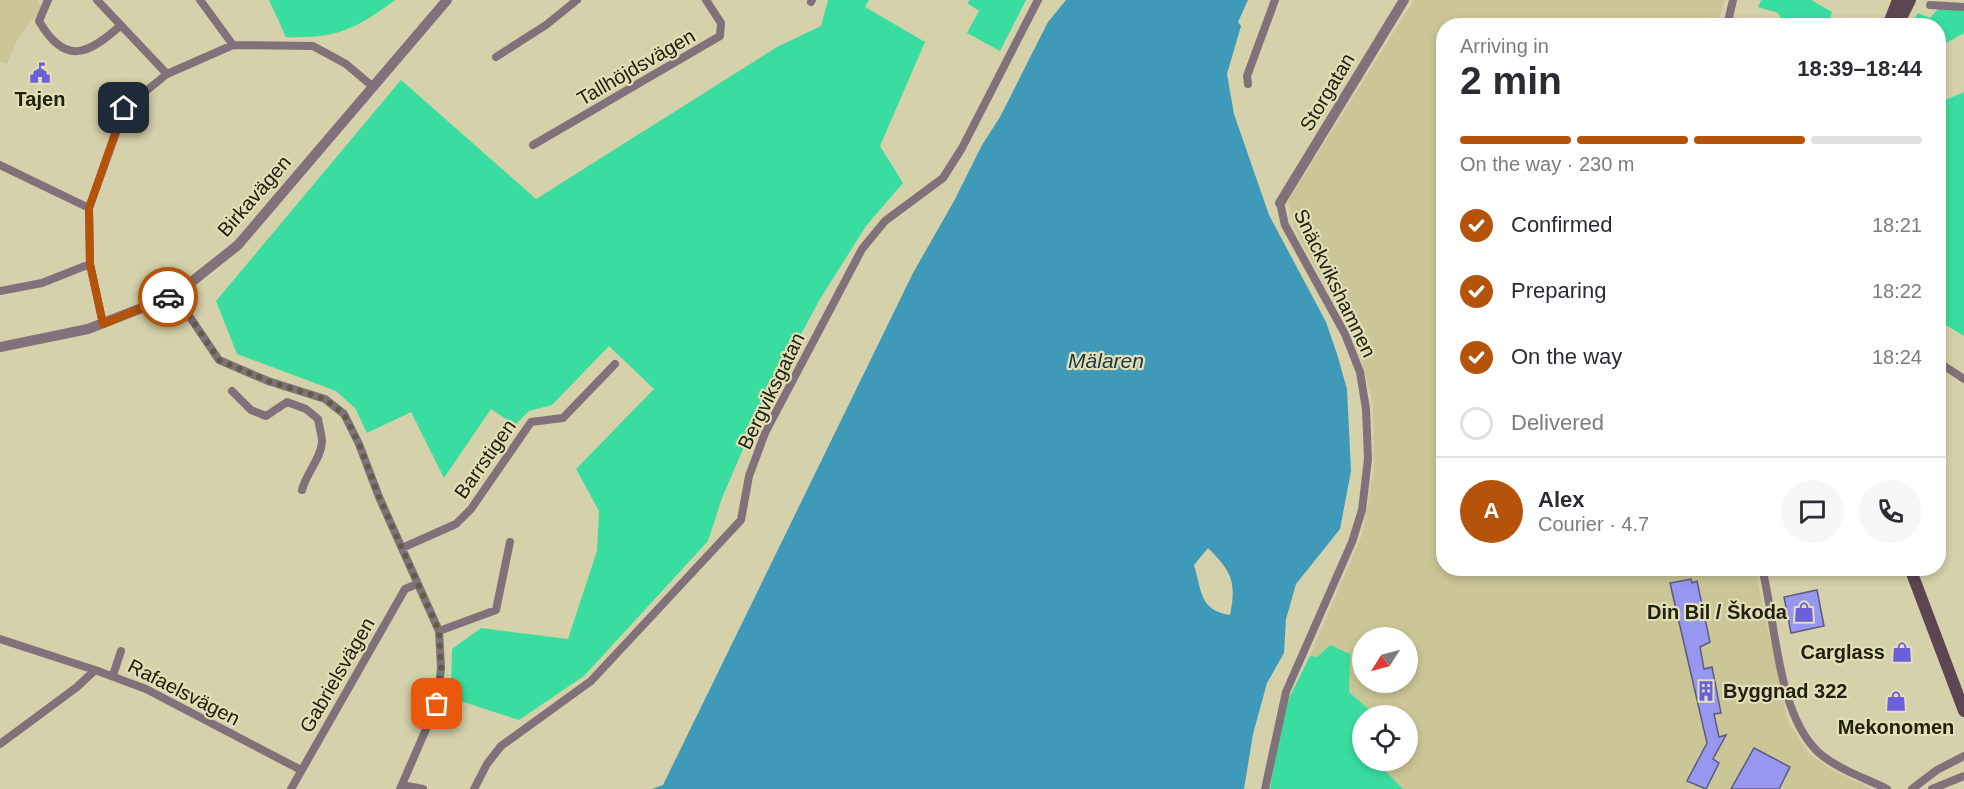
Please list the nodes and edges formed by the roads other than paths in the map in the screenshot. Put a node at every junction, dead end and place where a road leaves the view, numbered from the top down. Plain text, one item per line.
1 (48, 0) edge
2 (97, 0) edge
3 (200, 0) edge
4 (447, 0) edge
5 (577, 0) edge
6 (706, 0) edge
7 (1038, 0) edge
8 (1275, 0) edge
9 (1404, 0) edge
10 (1733, 0) edge
11 (1898, 0) edge
12 (1910, 0) edge
13 (1930, 5) dead end
14 (1964, 7) edge
15 (1729, 18) edge
16 (1891, 18) edge
17 (1901, 18) edge
18 (121, 25) junction
19 (233, 45) junction
20 (496, 57) dead end
21 (167, 74) junction
22 (1248, 84) dead end
23 (372, 86) junction
24 (532, 145) dead end
25 (0, 165) edge
26 (1280, 203) joint
27 (89, 208) junction
28 (90, 264) junction
29 (0, 291) edge
30 (175, 295) junction
31 (103, 324) junction
32 (0, 348) edge
33 (615, 364) dead end
34 (1946, 367) edge
35 (1964, 379) edge
36 (232, 391) dead end
37 (302, 490) dead end
38 (510, 542) dead end
39 (402, 548) junction
40 (1764, 576) edge
41 (1913, 576) edge
42 (417, 584) junction
43 (1929, 619) junction
44 (439, 631) junction
45 (0, 639) edge
46 (121, 651) dead end
47 (95, 670) junction
48 (113, 675) junction
49 (1964, 689) edge
50 (1964, 711) edge
51 (0, 744) edge
52 (1964, 756) edge
53 (301, 770) junction
54 (1964, 776) edge
55 (401, 787) edge
56 (291, 789) edge
57 (423, 789) edge
58 (474, 789) edge
59 (1265, 789) edge
60 (1887, 789) edge
61 (1912, 789) edge
62 (1932, 789) edge

1 - 18 street
2 - 18 street
3 - 19 street
4 - 23 street, Birkavägen
5 - 20 street
6 - 24 street, Tallhöjdsvägen
7 - 58 street, Bergviksgatan
8 - 22 street
9 - 26 street, Storgatan
10 - 15 street
11 - 16 main road
12 - 17 main road
13 - 14 street
18 - 21 street
19 - 21 street
19 - 23 street
21 - 27 street
23 - 30 street, Birkavägen
25 - 27 street
26 - 59 street, Snäckvikshamnen
27 - 28 street
28 - 29 street
28 - 31 street
30 - 31 street, Birkavägen
30 - 39 street
31 - 32 street, Birkavägen
33 - 39 street, Barrstigen
34 - 35 street
36 - 37 street
38 - 44 street
39 - 42 street
40 - 60 street
41 - 43 main road
42 - 44 street
42 - 53 street, Gabrielsvägen
43 - 49 main road
43 - 50 main road
44 - 55 street
45 - 47 street, Rafaelsvägen
46 - 48 street
47 - 48 street, Rafaelsvägen
47 - 51 street
48 - 53 street, Rafaelsvägen
52 - 61 street
53 - 56 street, Gabrielsvägen
54 - 62 street
55 - 57 street

